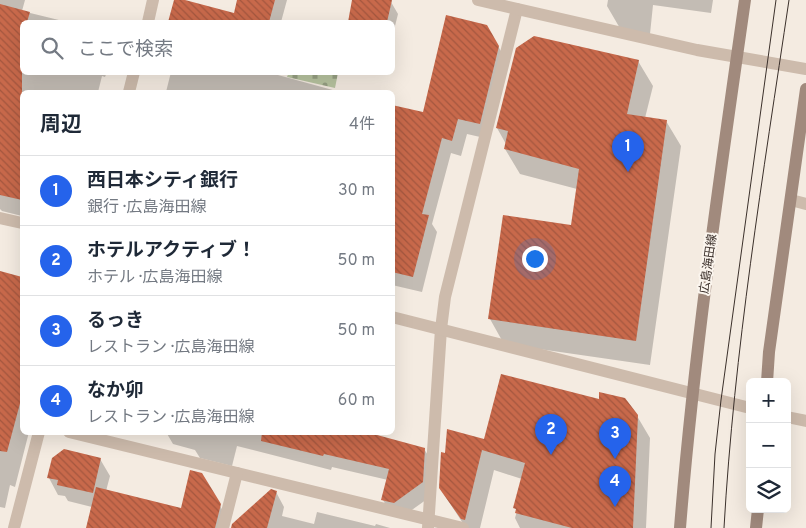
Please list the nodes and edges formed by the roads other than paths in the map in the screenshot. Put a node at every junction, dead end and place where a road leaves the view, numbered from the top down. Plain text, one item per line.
1 (154, 0) edge
2 (478, 0) edge
3 (745, 0) edge
4 (517, 9) junction
5 (149, 20) edge
6 (737, 57) junction
7 (806, 69) edge
8 (133, 75) edge
9 (806, 89) edge
10 (130, 90) edge
11 (791, 200) junction
12 (806, 204) edge
13 (0, 218) edge
14 (20, 223) edge
15 (395, 318) edge
16 (440, 329) junction
17 (767, 378) edge
18 (692, 394) junction
19 (746, 407) edge
20 (791, 418) edge
21 (806, 421) edge
22 (38, 435) edge
23 (81, 435) edge
24 (237, 473) junction
25 (758, 513) edge
26 (428, 524) edge
27 (14, 528) edge
28 (223, 528) edge
29 (463, 528) edge
30 (680, 528) edge
31 (756, 528) edge

1 - 5 street
2 - 4 street
3 - 6 main road, 広島海田線
4 - 6 street
4 - 16 street
6 - 7 street
6 - 18 main road, 広島海田線
8 - 10 street
9 - 11 main road
11 - 12 street
11 - 17 main road
13 - 14 street
15 - 16 street
16 - 18 street
16 - 26 street
18 - 19 street
18 - 30 main road, 広島海田線
20 - 21 street
22 - 27 street
23 - 24 street
24 - 26 street
24 - 28 street
25 - 31 main road
26 - 29 street

